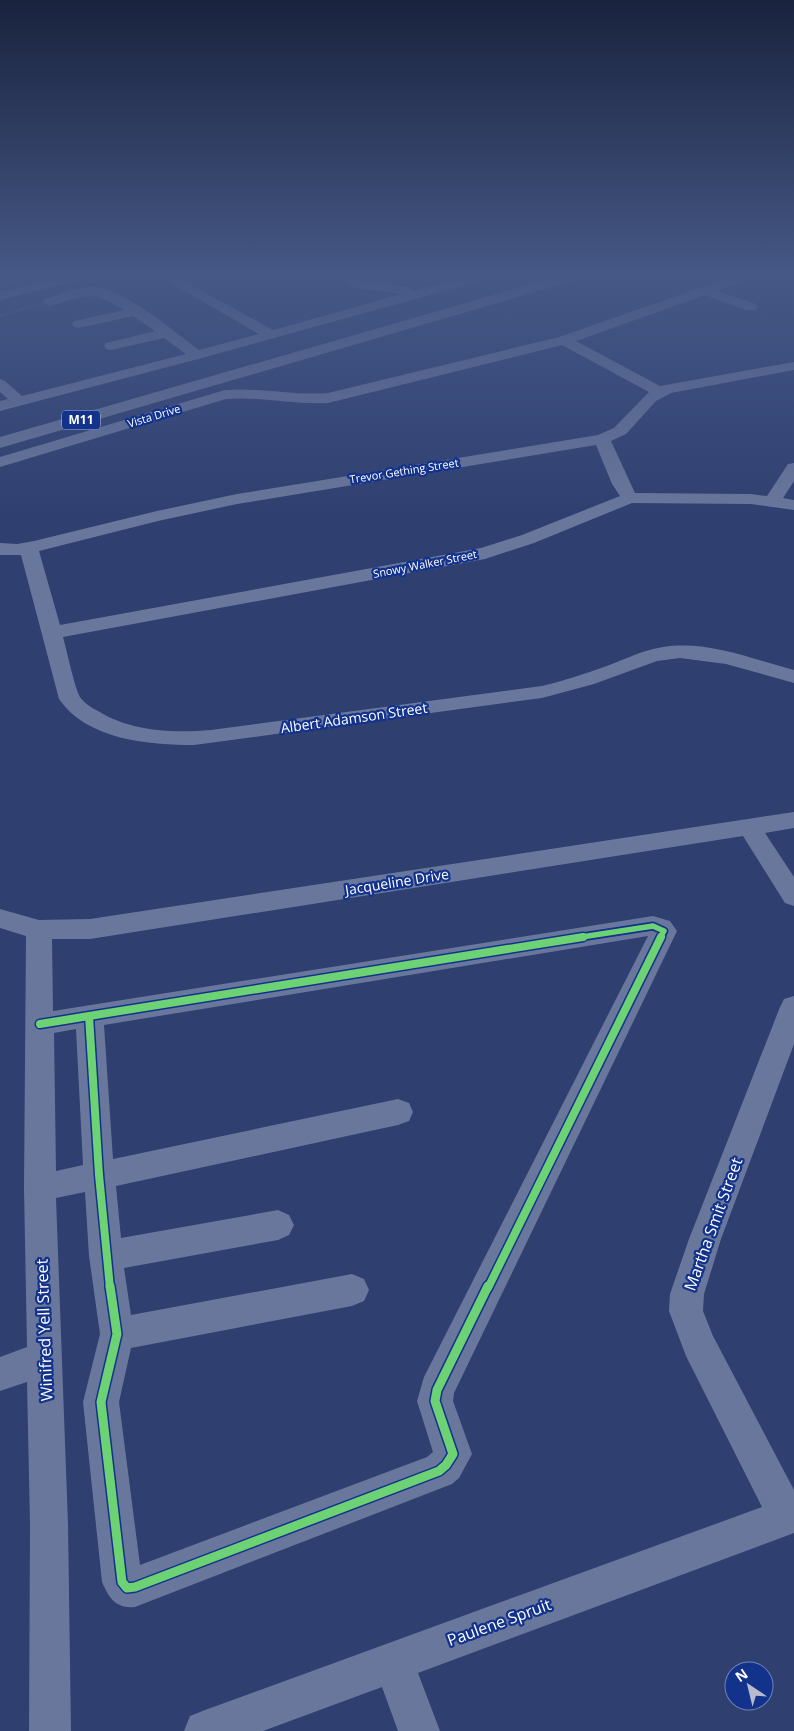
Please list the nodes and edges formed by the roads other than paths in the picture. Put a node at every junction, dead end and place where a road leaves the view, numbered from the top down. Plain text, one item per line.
1 (131, 358) edge
2 (186, 358) edge
3 (290, 358) edge
4 (491, 358) edge
5 (597, 358) edge
6 (126, 359) dead end
7 (794, 366) edge
8 (56, 377) dead end
9 (2, 381) edge
10 (660, 392) junction
11 (161, 395) junction
12 (19, 401) junction
13 (0, 406) edge
14 (0, 431) edge
15 (602, 439) junction
16 (0, 442) edge
17 (0, 462) edge
18 (794, 468) edge
19 (630, 498) junction
20 (773, 501) junction
21 (794, 505) edge
22 (0, 549) edge
23 (29, 549) junction
24 (51, 633) junction
25 (794, 677) edge
26 (794, 820) edge
27 (749, 827) junction
28 (794, 897) edge
29 (0, 918) edge
30 (40, 930) junction
31 (794, 1007) edge
32 (89, 1016) junction
33 (40, 1024) junction
34 (398, 1112) dead end
35 (99, 1175) junction
36 (40, 1188) junction
37 (278, 1225) dead end
38 (106, 1256) junction
39 (352, 1290) dead end
40 (117, 1334) junction
41 (46, 1358) junction
42 (0, 1374) edge
43 (790, 1515) edge
44 (393, 1661) junction
45 (50, 1731) edge
46 (205, 1731) edge
47 (419, 1731) edge

1 - 6 street
2 - 12 street
3 - 11 main road, M11
4 - 17 street, Vista Drive
5 - 10 street
7 - 10 street, Trevor Gething Street
8 - 9 street
9 - 12 street
10 - 15 street, Trevor Gething Street
11 - 14 main road, M11
11 - 16 main road, M11
12 - 13 street
15 - 19 street
15 - 23 street, Trevor Gething Street
18 - 20 street
19 - 20 street, Snowy Walker Street
19 - 24 street, Snowy Walker Street
20 - 21 street, Snowy Walker Street
22 - 23 street, Trevor Gething Street
23 - 24 street, Albert Adamson Street
24 - 25 street, Albert Adamson Street
26 - 27 street, Jacqueline Drive
27 - 28 street
27 - 30 street, Jacqueline Drive
29 - 30 street, Jacqueline Drive
30 - 33 street, Winifred Yell Street
31 - 43 street, Martha Smit Street
32 - 33 street
32 - 35 street
32 - 40 street
33 - 36 street, Winifred Yell Street
34 - 35 street
35 - 36 street
35 - 38 street
36 - 41 street, Winifred Yell Street
37 - 38 street
38 - 40 street
39 - 40 street
41 - 42 street
41 - 45 street, Winifred Yell Street
43 - 44 street, Paulene Spruit
44 - 46 street, Paulene Spruit
44 - 47 street

